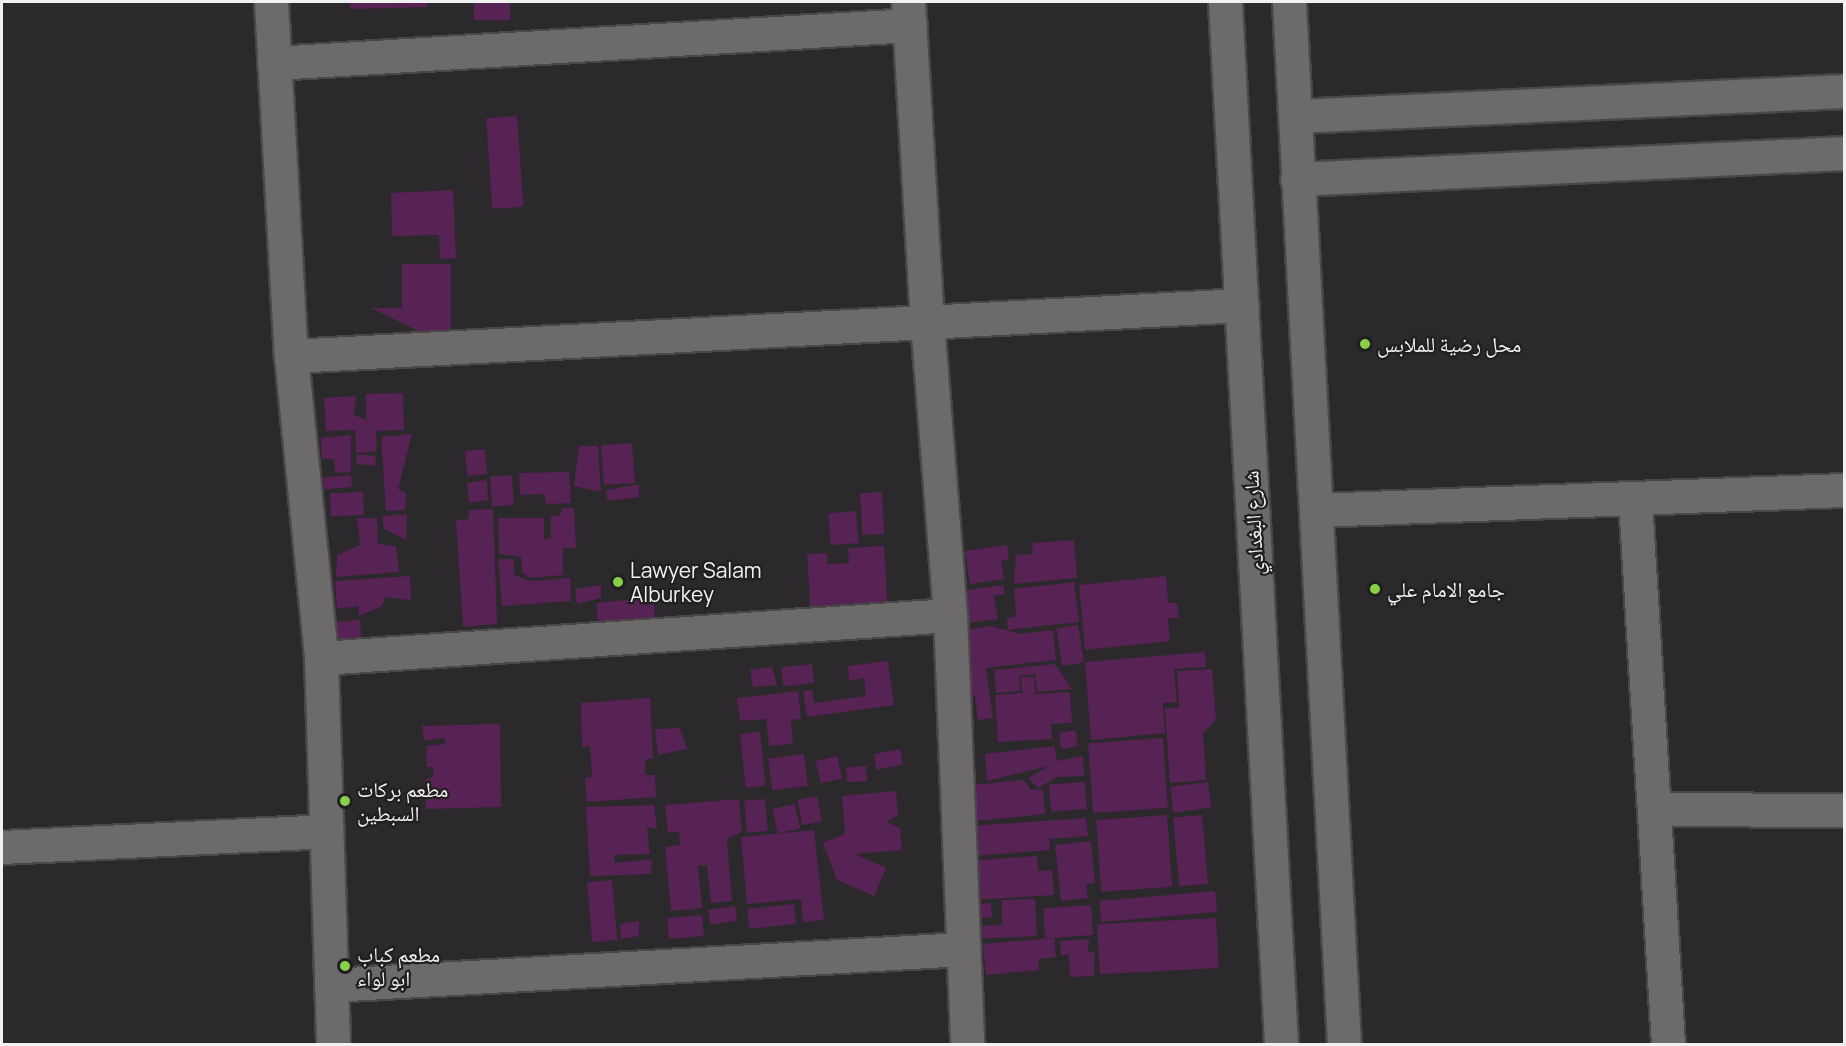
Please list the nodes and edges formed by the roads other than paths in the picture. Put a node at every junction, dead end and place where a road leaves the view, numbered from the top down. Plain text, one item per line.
1 (271, 2) edge
2 (1225, 2) edge
3 (1289, 2) edge
4 (909, 14) edge
5 (274, 63) junction
6 (1845, 90) edge
7 (1295, 116) junction
8 (1845, 153) edge
9 (1297, 179) junction
10 (1242, 305) junction
11 (927, 322) junction
12 (291, 356) junction
13 (1845, 490) edge
14 (1635, 500) junction
15 (1317, 510) junction
16 (951, 615) junction
17 (321, 658) junction
18 (1654, 809) junction
19 (1845, 810) edge
20 (326, 831) junction
21 (2, 847) edge
22 (963, 949) junction
23 (331, 985) junction
24 (333, 1044) edge
25 (967, 1044) edge
26 (1281, 1044) edge
27 (1344, 1044) edge
28 (1668, 1044) edge

1 - 5 street
2 - 10 street, شارع البغدادي
3 - 7 street
4 - 5 street
4 - 11 street
5 - 12 street
6 - 7 street
7 - 9 street
8 - 9 street
9 - 15 street
10 - 11 street
10 - 26 street, شارع البغدادي
11 - 12 street
11 - 16 street
12 - 17 street
13 - 14 street
14 - 15 street
14 - 18 street
15 - 27 street
16 - 17 street
16 - 22 street
17 - 20 street
18 - 19 street
18 - 28 street
20 - 21 street
20 - 23 street
22 - 23 street
22 - 25 street
23 - 24 street

